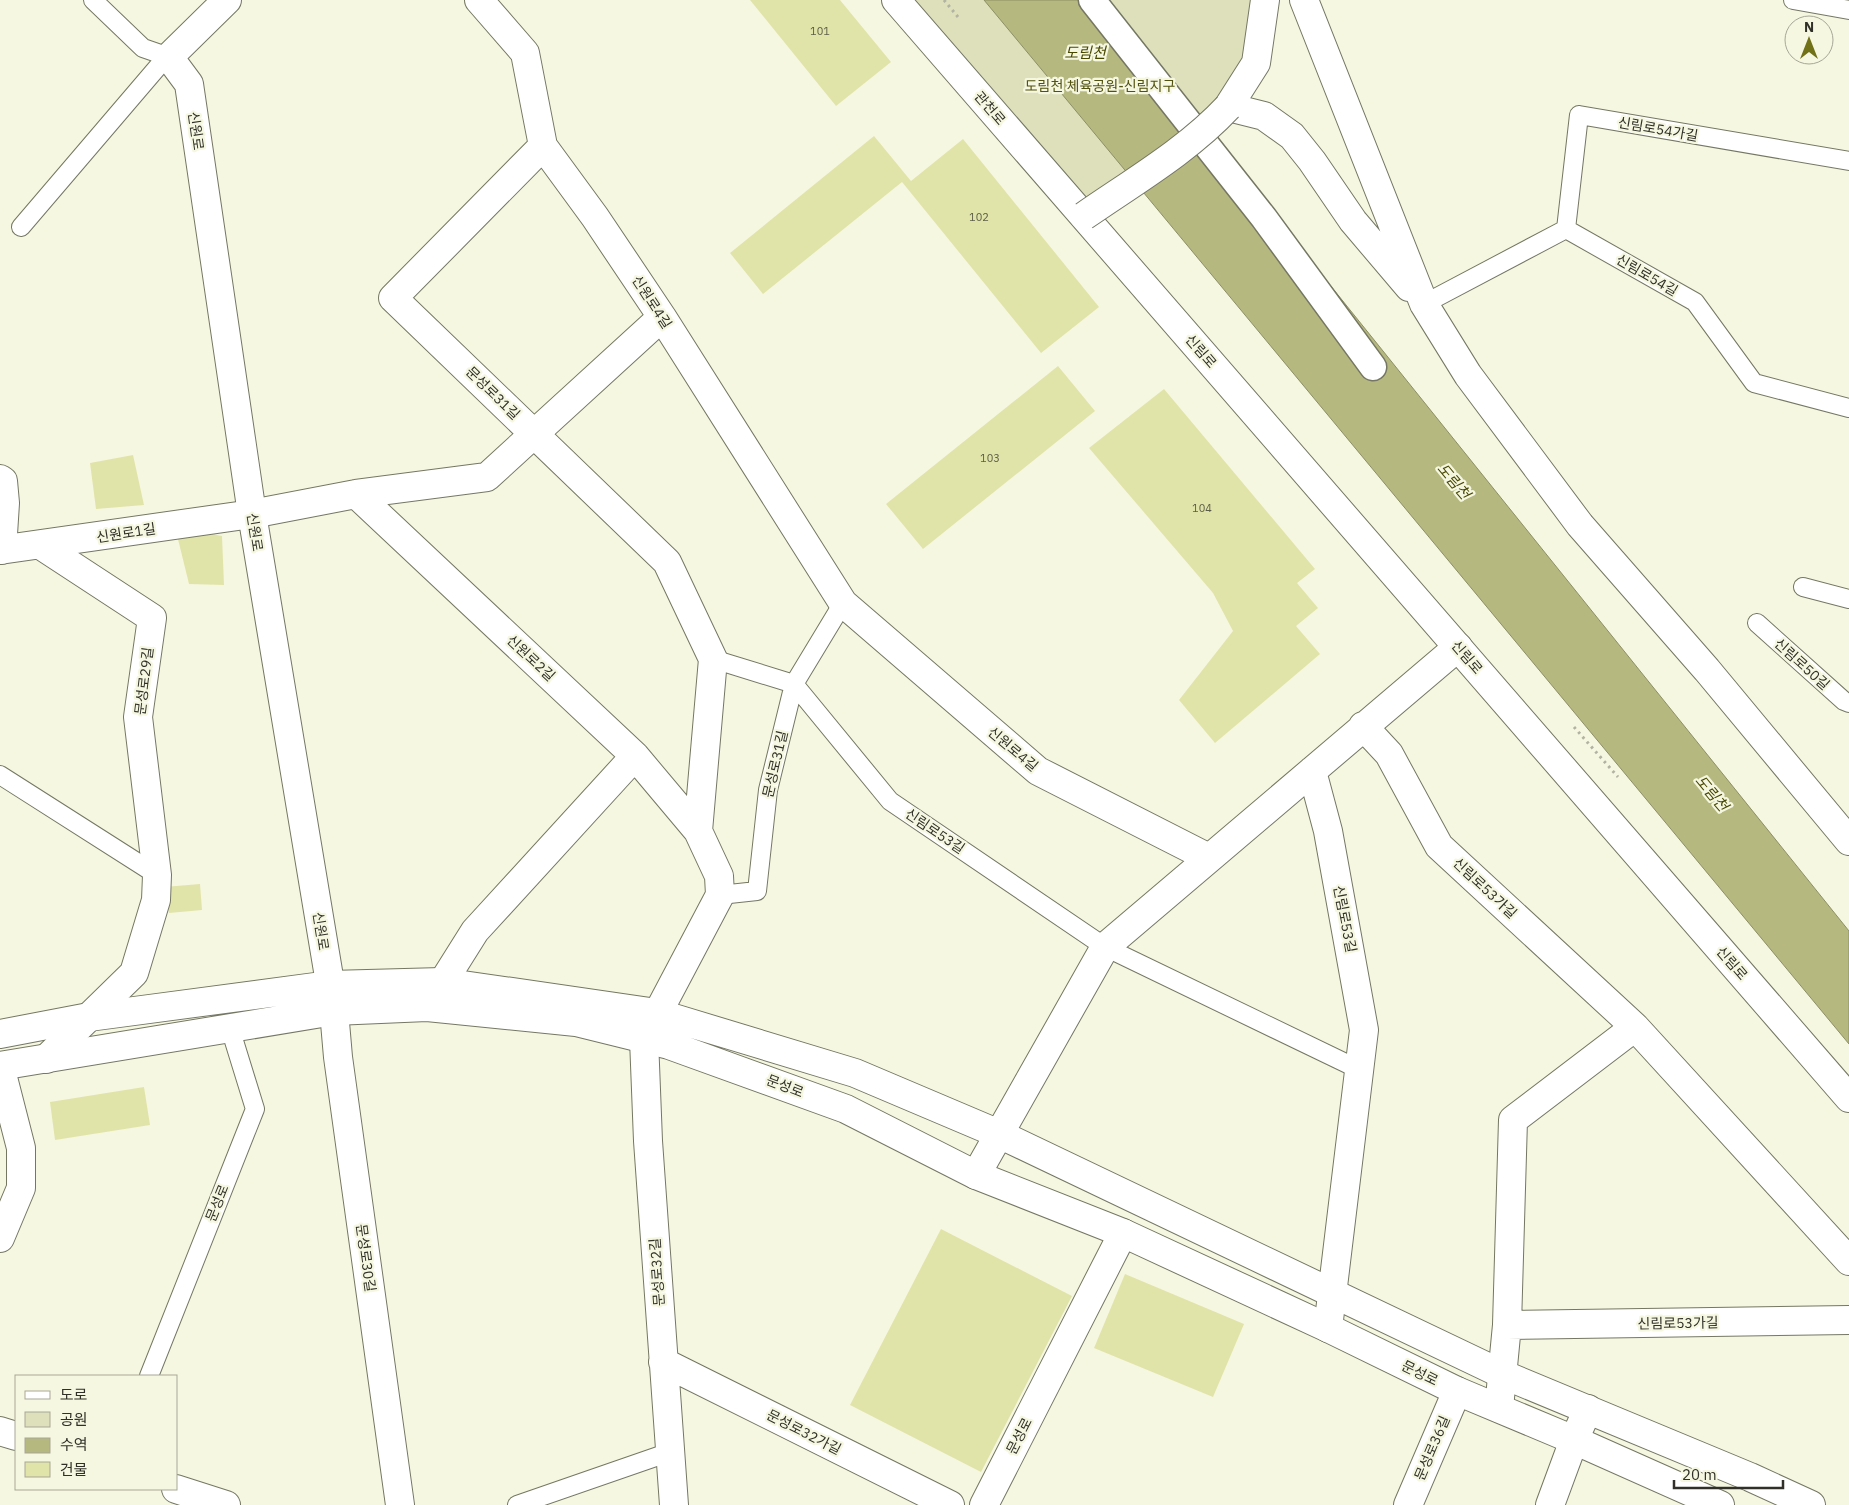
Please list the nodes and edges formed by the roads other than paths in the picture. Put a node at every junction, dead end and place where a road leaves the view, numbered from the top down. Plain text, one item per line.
1 (93, 0) edge
2 (227, 0) edge
3 (479, 0) edge
4 (896, 0) edge
5 (1092, 0) edge
6 (1265, 0) edge
7 (1304, 0) edge
8 (1793, 0) edge
9 (1849, 10) edge
10 (169, 57) junction
11 (1228, 107) junction
12 (543, 146) junction
13 (1849, 161) edge
14 (1084, 216) junction
15 (21, 227) dead end
16 (1566, 229) junction
17 (1424, 304) junction
18 (662, 318) junction
19 (1374, 367) dead end
20 (1849, 408) edge
21 (536, 433) junction
22 (0, 479) edge
23 (356, 494) junction
24 (252, 514) junction
25 (42, 546) junction
26 (1, 550) edge
27 (1802, 587) dead end
28 (1849, 600) edge
29 (843, 603) junction
30 (1757, 623) dead end
31 (1458, 647) junction
32 (713, 659) junction
33 (794, 684) junction
34 (1849, 702) edge
35 (1363, 726) junction
36 (635, 756) junction
37 (1312, 771) junction
38 (0, 775) edge
39 (698, 831) junction
40 (1849, 841) edge
41 (1209, 858) junction
42 (157, 875) junction
43 (720, 895) junction
44 (1105, 947) junction
45 (442, 982) junction
46 (332, 998) junction
47 (427, 1006) junction
48 (658, 1013) junction
49 (89, 1018) junction
50 (1635, 1026) junction
51 (230, 1028) junction
52 (0, 1034) edge
53 (644, 1039) junction
54 (46, 1059) junction
55 (0, 1066) edge
56 (1358, 1069) junction
57 (1849, 1098) edge
58 (999, 1134) junction
59 (976, 1175) junction
60 (1123, 1233) junction
61 (0, 1238) edge
62 (1849, 1261) edge
63 (1332, 1293) junction
64 (1849, 1320) edge
65 (1507, 1325) junction
66 (1328, 1328) junction
67 (663, 1362) junction
68 (1502, 1374) junction
69 (149, 1375) edge
70 (1457, 1391) junction
71 (1499, 1408) junction
72 (1588, 1410) junction
73 (0, 1431) edge
74 (15, 1436) edge
75 (1574, 1440) junction
76 (670, 1452) junction
77 (178, 1490) edge
78 (946, 1504) edge
79 (226, 1505) edge
80 (400, 1505) edge
81 (518, 1505) edge
82 (674, 1505) edge
83 (984, 1505) edge
84 (1408, 1505) edge
85 (1550, 1505) edge
86 (1720, 1505) edge
87 (1811, 1505) edge

1 - 10 lane
2 - 10 street
3 - 12 street, 신원로4길
4 - 14 street, 관천로
5 - 19 street
6 - 11 street
7 - 17 street
8 - 9 lane
10 - 15 lane
10 - 24 street, 신원로
11 - 14 street, bridge
11 - 17 street
12 - 18 street, 신원로4길
12 - 21 street, 문성로31길
13 - 16 lane, 신림로54가길
14 - 31 street, 신림로
16 - 17 lane
16 - 20 lane, 신림로54길
17 - 40 street
18 - 21 street
18 - 29 street, 신원로4길
21 - 23 street
21 - 32 street, 문성로31길
22 - 26 street
23 - 24 street
23 - 36 street, 신원로2길
24 - 25 street, 신원로1길
24 - 46 street, 신원로
25 - 26 street, 신원로1길
25 - 42 street, 문성로29길
27 - 28 lane
29 - 33 lane
29 - 41 street, 신원로4길
30 - 34 lane, 신림로50길
31 - 35 street
31 - 57 street, 신림로
32 - 33 lane
32 - 39 street
33 - 43 lane, 문성로31길
33 - 44 lane, 신림로53길
35 - 37 street
35 - 50 street, 신림로53가길
36 - 39 street, 신원로2길
36 - 45 street
37 - 41 street
37 - 56 street, 신림로53길
38 - 42 lane
39 - 43 street
41 - 44 street
42 - 49 street, 문성로29길
43 - 48 street
44 - 56 lane, 신림로53길
44 - 58 street
45 - 46 street
45 - 47 street
45 - 48 street
46 - 47 street, 문성로
46 - 49 street
46 - 51 street, 문성로
46 - 80 street, 문성로30길
47 - 53 street, 문성로
48 - 53 street
48 - 58 street
49 - 52 street
49 - 54 street, 문성로29길
50 - 62 street, 신림로53가길
50 - 65 street
51 - 54 street, 문성로
51 - 69 lane, 문성로
53 - 59 street, 문성로
53 - 67 street, 문성로32길
54 - 55 street, 문성로
55 - 61 street
56 - 63 street, 신림로53길
58 - 59 street
58 - 63 street
59 - 60 street, 문성로
60 - 66 street, 문성로
60 - 83 street, 문성로
63 - 66 street, 신림로53길
63 - 68 street
64 - 65 street, 신림로53가길
65 - 68 street
66 - 70 street, 문성로
67 - 76 street, 문성로32길
67 - 78 street, 문성로32가길
68 - 71 street
68 - 72 street
70 - 71 street, 문성로
70 - 84 street, 문성로36길
71 - 75 street, 문성로
72 - 75 street
72 - 87 street
73 - 74 street
75 - 85 street
75 - 86 street, 문성로
76 - 81 lane
76 - 82 street, 문성로32길
77 - 79 street

